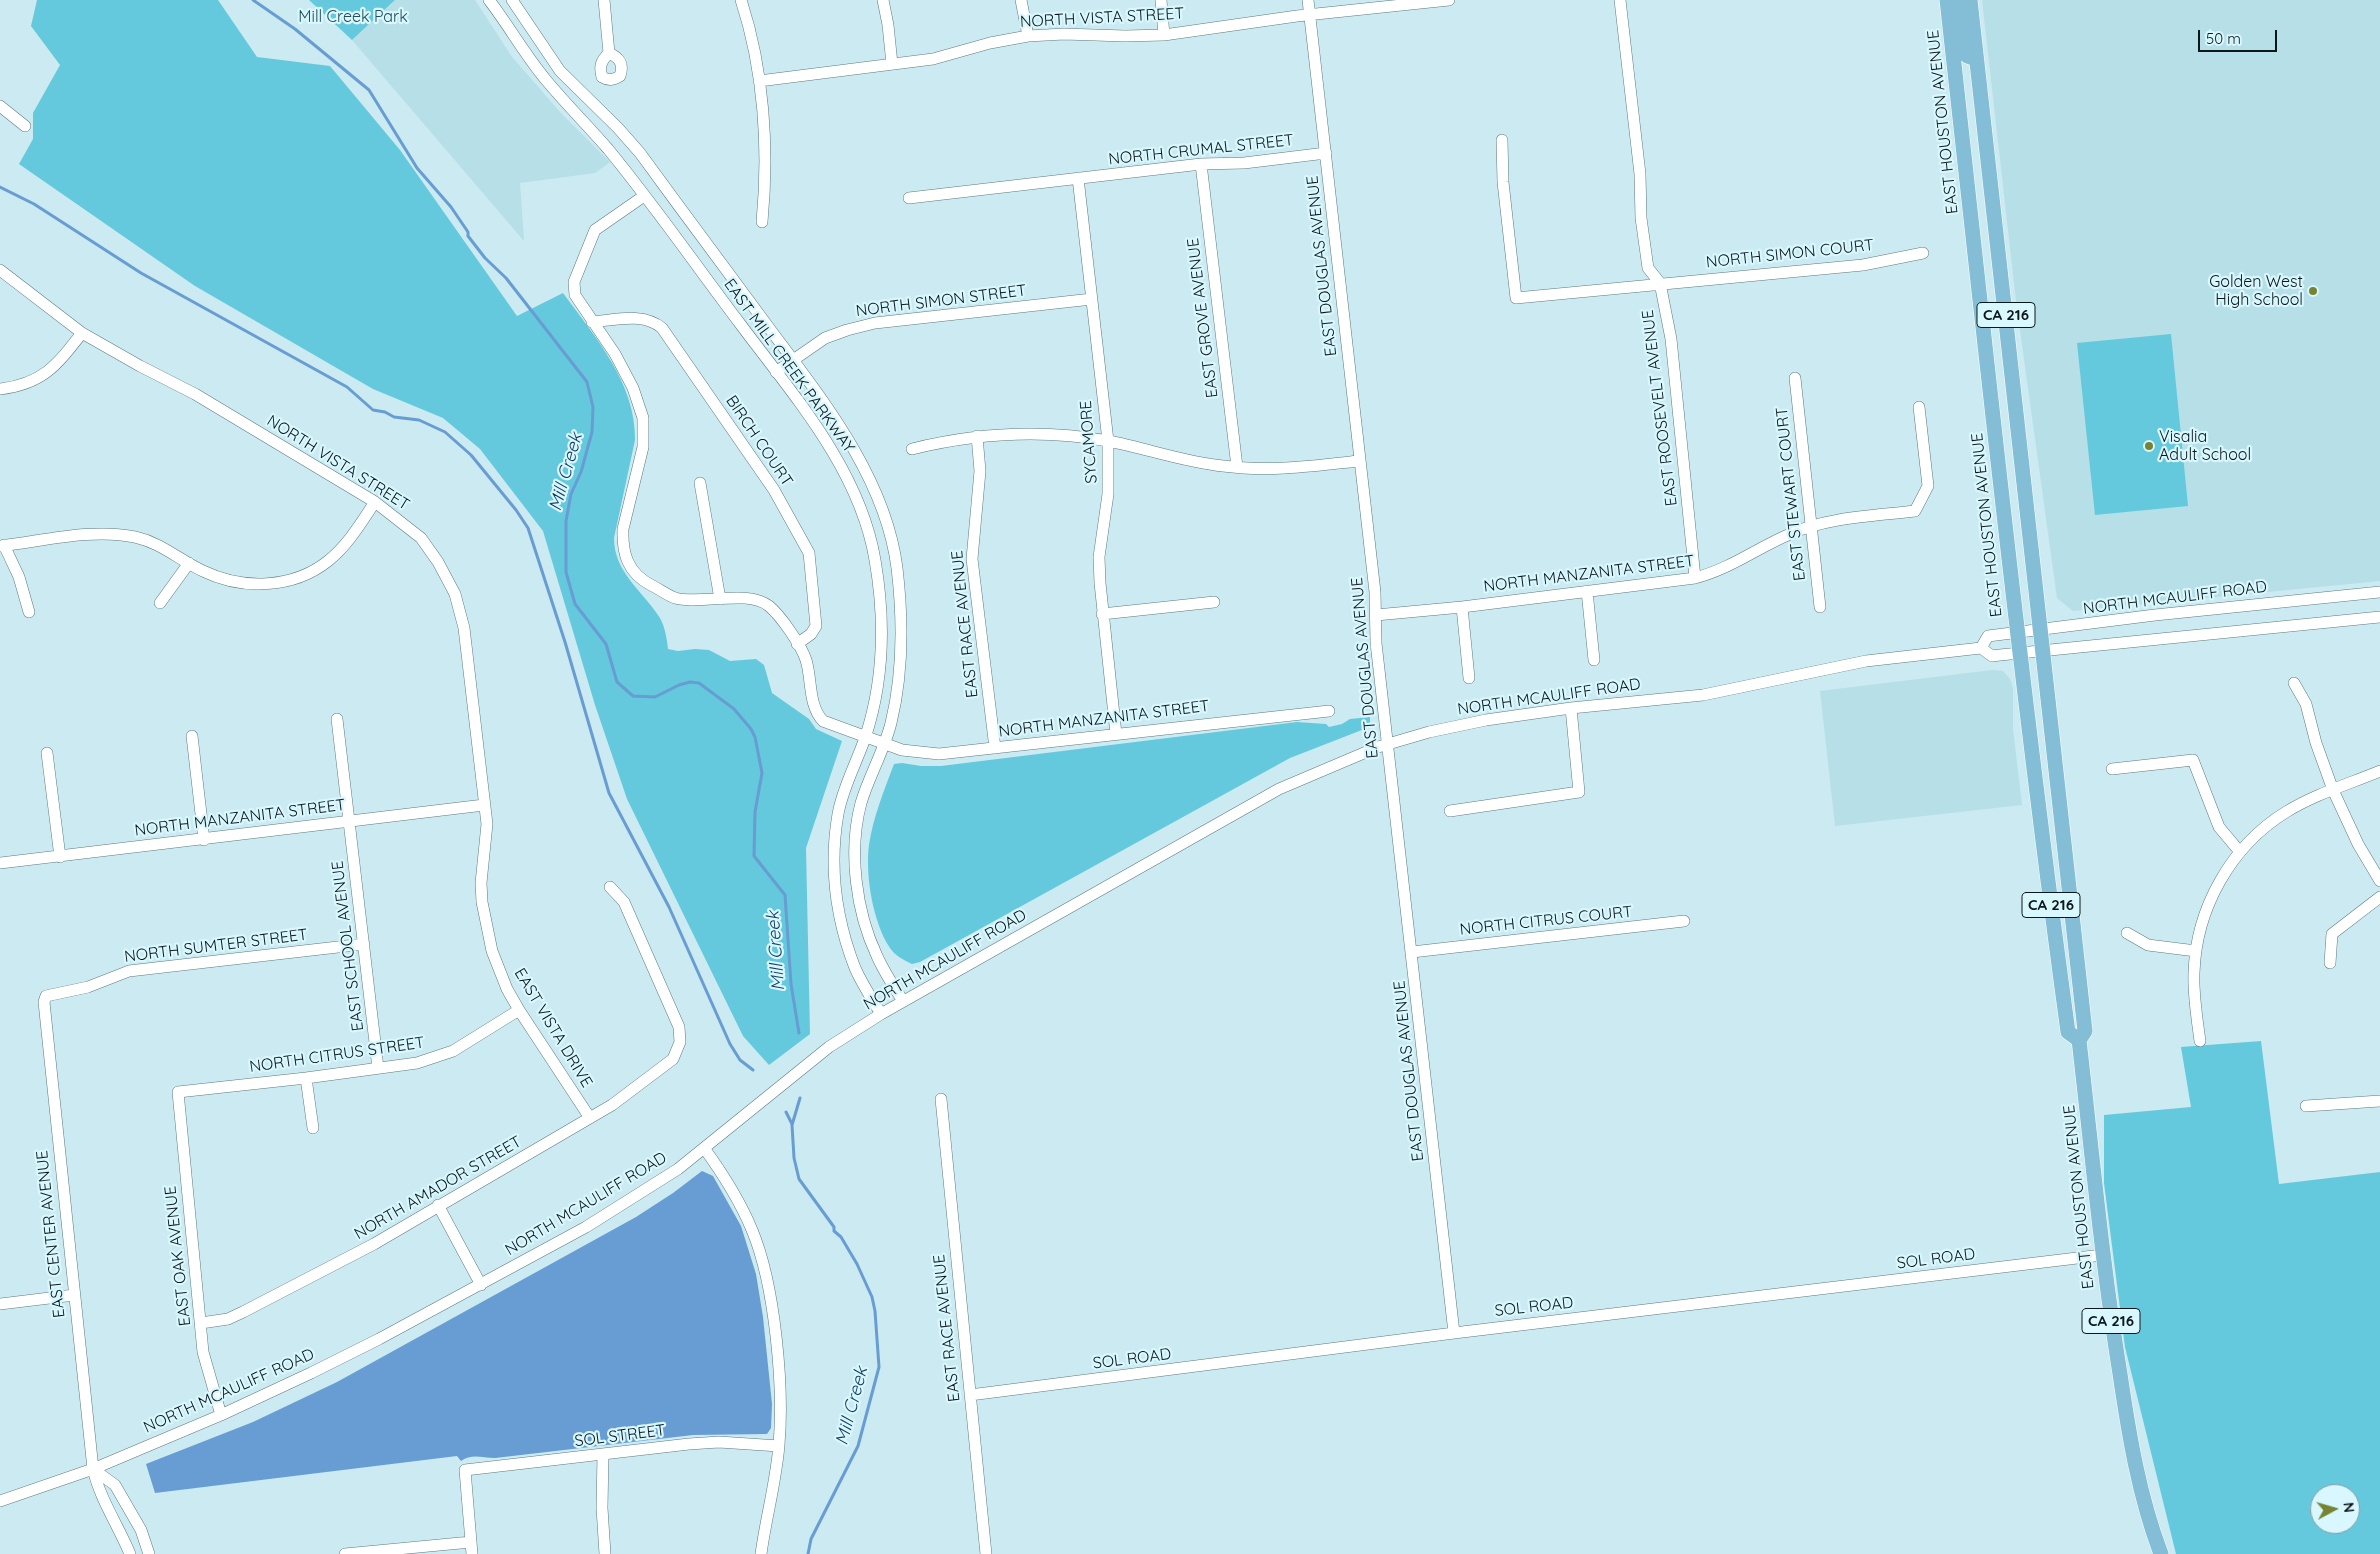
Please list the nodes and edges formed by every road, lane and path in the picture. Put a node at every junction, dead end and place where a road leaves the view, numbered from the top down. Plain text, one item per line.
1 (489, 0) edge
2 (512, 0) edge
3 (604, 0) edge
4 (741, 0) edge
5 (883, 0) edge
6 (1021, 0) edge
7 (1161, 0) edge
8 (1308, 0) edge
9 (1449, 0) edge
10 (1620, 0) edge
11 (1947, 0) edge
12 (1958, 0) edge
13 (1970, 0) edge
14 (1310, 14) junction
15 (1164, 34) junction
16 (1028, 36) junction
17 (609, 53) dead end
18 (1976, 59) junction
19 (892, 64) junction
20 (759, 81) junction
21 (0, 106) edge
22 (25, 126) dead end
23 (1502, 140) dead end
24 (1326, 153) junction
25 (1201, 164) junction
26 (1078, 178) junction
27 (644, 196) junction
28 (909, 198) dead end
29 (762, 222) dead end
30 (1923, 253) dead end
31 (0, 270) edge
32 (1660, 283) junction
33 (1092, 299) junction
34 (592, 322) junction
35 (82, 333) junction
36 (793, 361) junction
37 (776, 372) junction
38 (1795, 378) dead end
39 (0, 389) edge
40 (1918, 407) dead end
41 (977, 436) junction
42 (1108, 441) junction
43 (912, 449) dead end
44 (1359, 461) junction
45 (1237, 468) junction
46 (700, 483) dead end
47 (375, 502) junction
48 (1812, 527) junction
49 (2, 545) edge
50 (189, 563) junction
51 (1695, 578) junction
52 (1587, 591) junction
53 (2380, 592) edge
54 (720, 599) junction
55 (1214, 602) dead end
56 (160, 603) dead end
57 (1462, 607) junction
58 (1820, 607) dead end
59 (28, 612) dead end
60 (1102, 614) junction
61 (1376, 615) junction
62 (2380, 617) edge
63 (2041, 630) junction
64 (2017, 633) junction
65 (797, 644) junction
66 (1981, 648) junction
67 (2043, 651) junction
68 (2019, 653) junction
69 (1594, 660) dead end
70 (1469, 678) dead end
71 (2294, 683) dead end
72 (1571, 708) junction
73 (1329, 710) dead end
74 (337, 719) dead end
75 (1116, 734) junction
76 (192, 736) dead end
77 (865, 737) junction
78 (885, 743) junction
79 (1388, 744) junction
80 (995, 748) junction
81 (46, 753) dead end
82 (2112, 769) dead end
83 (2380, 771) edge
84 (2333, 790) junction
85 (484, 805) junction
86 (1450, 811) dead end
87 (349, 821) junction
88 (204, 840) junction
89 (2240, 852) junction
90 (60, 857) junction
91 (0, 863) edge
92 (2380, 881) edge
93 (610, 887) dead end
94 (2380, 897) edge
95 (1684, 921) dead end
96 (2127, 933) dead end
97 (364, 944) junction
98 (2196, 951) junction
99 (1412, 952) junction
100 (2330, 963) dead end
101 (46, 996) joint
102 (903, 1001) junction
103 (519, 1010) junction
104 (881, 1014) junction
105 (2079, 1040) junction
106 (2200, 1041) dead end
107 (378, 1068) junction
108 (306, 1078) junction
109 (178, 1092) joint
110 (941, 1099) dead end
111 (2380, 1101) edge
112 (2306, 1106) dead end
113 (590, 1118) junction
114 (313, 1128) dead end
115 (704, 1148) junction
116 (438, 1205) junction
117 (2102, 1255) junction
118 (481, 1284) junction
119 (74, 1295) junction
120 (0, 1304) edge
121 (201, 1323) junction
122 (1454, 1333) junction
123 (970, 1395) junction
124 (221, 1415) junction
125 (779, 1446) junction
126 (602, 1454) junction
127 (93, 1469) junction
128 (0, 1501) edge
129 (470, 1542) junction
130 (130, 1554) edge
131 (149, 1554) edge
132 (345, 1554) edge
133 (472, 1554) edge
134 (605, 1554) edge
135 (761, 1554) edge
136 (986, 1554) edge
137 (2161, 1554) edge

1 - 27 street, EAST MILL CREEK PARKWAY
2 - 36 street, EAST MILL CREEK PARKWAY
3 - 17 street
4 - 20 street
5 - 19 street
6 - 16 street
7 - 15 street
8 - 14 street, EAST DOUGLAS AVENUE
9 - 14 street, NORTH VISTA STREET
10 - 32 street, EAST ROOSEVELT AVENUE
11 - 64 main road, EAST HOUSTON AVENUE / CA 216
12 - 18 main road
13 - 18 main road, EAST HOUSTON AVENUE / CA 216
14 - 15 street, NORTH VISTA STREET
14 - 24 street, EAST DOUGLAS AVENUE
15 - 16 street, NORTH VISTA STREET
16 - 19 street, NORTH VISTA STREET
18 - 63 main road, EAST HOUSTON AVENUE / CA 216
19 - 20 street, NORTH VISTA STREET
20 - 29 street
21 - 22 street
23 - 32 street
24 - 25 street, NORTH CRUMAL STREET
24 - 44 street, EAST DOUGLAS AVENUE
25 - 26 street, NORTH CRUMAL STREET
25 - 45 street, EAST GROVE AVENUE
26 - 28 street, NORTH CRUMAL STREET
26 - 33 street, SYCAMORE
27 - 34 street, NORTH MANZANITA STREET
27 - 37 street, EAST MILL CREEK PARKWAY
30 - 32 street, NORTH SIMON COURT
31 - 35 street, NORTH VISTA STREET
32 - 51 street, EAST ROOSEVELT AVENUE
33 - 36 street, NORTH SIMON STREET
33 - 42 street, SYCAMORE
34 - 54 street, NORTH MANZANITA STREET
34 - 65 street, BIRCH COURT
35 - 39 street
35 - 47 street, NORTH VISTA STREET
36 - 37 street, NORTH SIMON STREET
36 - 78 street, EAST MILL CREEK PARKWAY
37 - 77 street, EAST MILL CREEK PARKWAY
38 - 48 street, EAST STEWART COURT
40 - 48 street, NORTH MANZANITA STREET
41 - 42 street
41 - 43 street
41 - 80 street, EAST RACE AVENUE
42 - 45 street
42 - 60 street, SYCAMORE
44 - 45 street
44 - 61 street, EAST DOUGLAS AVENUE
46 - 54 street
47 - 50 street
47 - 85 street, NORTH VISTA STREET
48 - 51 street, NORTH MANZANITA STREET
48 - 58 street, EAST STEWART COURT
49 - 50 street
49 - 59 street
50 - 56 street
51 - 52 street, NORTH MANZANITA STREET
52 - 57 street, NORTH MANZANITA STREET
52 - 69 street
53 - 63 street, NORTH MCAULIFF ROAD
54 - 65 street, NORTH MANZANITA STREET
55 - 60 street
57 - 61 street, NORTH MANZANITA STREET
57 - 70 street
60 - 75 street, SYCAMORE
61 - 79 street, EAST DOUGLAS AVENUE
62 - 67 street, NORTH MCAULIFF ROAD
63 - 64 street, NORTH MCAULIFF ROAD
63 - 67 main road, EAST HOUSTON AVENUE / CA 216
64 - 66 street, NORTH MCAULIFF ROAD
64 - 68 main road, EAST HOUSTON AVENUE / CA 216
65 - 77 street, NORTH MANZANITA STREET
66 - 68 street, NORTH MCAULIFF ROAD
66 - 72 street, NORTH MCAULIFF ROAD
67 - 68 street, NORTH MCAULIFF ROAD
67 - 105 main road, EAST HOUSTON AVENUE / CA 216
68 - 105 main road, EAST HOUSTON AVENUE / CA 216
71 - 84 street
72 - 79 street, NORTH MCAULIFF ROAD
72 - 86 street
73 - 75 street, NORTH MANZANITA STREET
74 - 87 street, EAST SCHOOL AVENUE
75 - 80 street, NORTH MANZANITA STREET
76 - 88 street
77 - 78 street, NORTH MANZANITA STREET
77 - 104 street, EAST MILL CREEK PARKWAY
78 - 80 street, NORTH MANZANITA STREET
78 - 102 street, EAST MILL CREEK PARKWAY
79 - 99 street, EAST DOUGLAS AVENUE
79 - 102 street, NORTH MCAULIFF ROAD
81 - 90 street
82 - 89 street
83 - 84 street
84 - 89 street
84 - 92 street
85 - 87 street, NORTH MANZANITA STREET
85 - 103 street, EAST VISTA DRIVE
87 - 88 street, NORTH MANZANITA STREET
87 - 97 street, EAST SCHOOL AVENUE
88 - 90 street, NORTH MANZANITA STREET
89 - 98 street
90 - 91 street, NORTH MANZANITA STREET
93 - 113 street, NORTH AMADOR STREET
94 - 100 street
95 - 99 street, NORTH CITRUS COURT
96 - 98 street
97 - 101 street, NORTH SUMTER STREET
97 - 107 street, EAST SCHOOL AVENUE
98 - 106 street
99 - 122 street, EAST DOUGLAS AVENUE
101 - 119 street, EAST CENTER AVENUE
102 - 104 street, NORTH MCAULIFF ROAD
103 - 107 street, NORTH CITRUS STREET
103 - 113 street, EAST VISTA DRIVE
104 - 115 street, NORTH MCAULIFF ROAD
105 - 117 main road, EAST HOUSTON AVENUE / CA 216
107 - 108 street, NORTH CITRUS STREET
108 - 109 street, NORTH CITRUS STREET
108 - 114 street
109 - 121 street, EAST OAK AVENUE
110 - 123 street, EAST RACE AVENUE
111 - 112 street
113 - 116 street, NORTH AMADOR STREET
115 - 118 street, NORTH MCAULIFF ROAD
115 - 125 street
116 - 118 street
116 - 121 street, NORTH AMADOR STREET
117 - 122 street, SOL ROAD
117 - 137 main road, EAST HOUSTON AVENUE / CA 216
118 - 124 street, NORTH MCAULIFF ROAD
119 - 120 street
119 - 127 street, EAST CENTER AVENUE
121 - 124 street, EAST OAK AVENUE
122 - 123 street, SOL ROAD
123 - 136 street, EAST RACE AVENUE
124 - 127 street, NORTH MCAULIFF ROAD
125 - 126 street, SOL STREET
125 - 135 street
126 - 129 street, SOL STREET
126 - 134 street
127 - 128 street, NORTH MCAULIFF ROAD
127 - 130 street, EAST CENTER AVENUE
127 - 131 street
129 - 132 street
129 - 133 street

